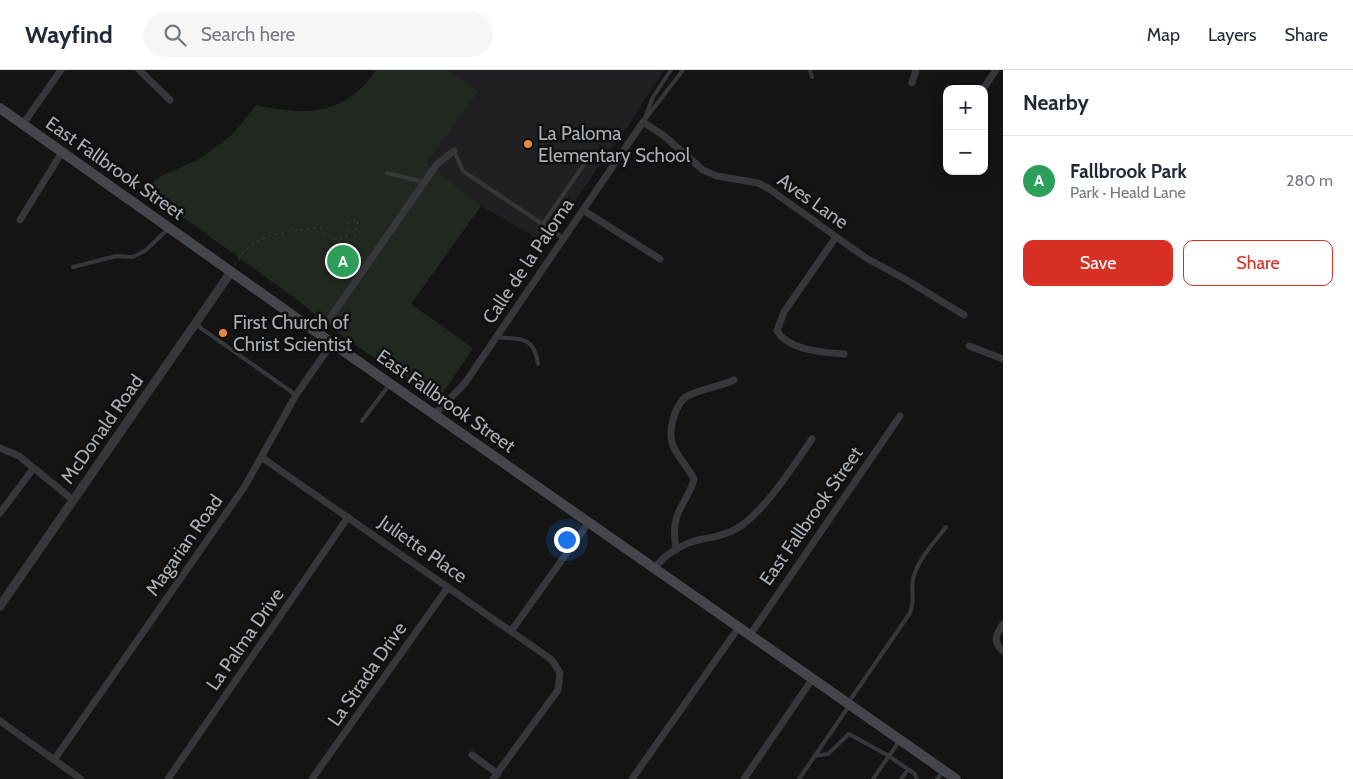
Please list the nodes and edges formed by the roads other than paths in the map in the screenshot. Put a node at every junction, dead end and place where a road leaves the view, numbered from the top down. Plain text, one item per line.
1 (61, 70) edge
2 (139, 70) edge
3 (671, 70) edge
4 (683, 70) edge
5 (810, 70) edge
6 (916, 70) edge
7 (996, 70) edge
8 (812, 77) dead end
9 (912, 84) dead end
10 (986, 85) edge
11 (170, 100) dead end
12 (0, 108) edge
13 (643, 122) junction
14 (23, 124) junction
15 (454, 151) joint
16 (62, 152) junction
17 (618, 157) junction
18 (387, 174) dead end
19 (424, 182) junction
20 (583, 210) junction
21 (20, 220) dead end
22 (542, 225) junction
23 (169, 228) junction
24 (836, 237) junction
25 (563, 238) junction
26 (660, 258) dead end
27 (73, 267) dead end
28 (232, 272) junction
29 (964, 315) dead end
30 (195, 324) junction
31 (319, 334) junction
32 (495, 337) junction
33 (332, 343) junction
34 (969, 346) dead end
35 (844, 354) dead end
36 (1003, 359) edge
37 (538, 364) dead end
38 (734, 380) dead end
39 (391, 384) junction
40 (296, 395) junction
41 (435, 414) junction
42 (900, 416) dead end
43 (362, 421) dead end
44 (812, 439) dead end
45 (0, 448) edge
46 (261, 457) junction
47 (33, 469) junction
48 (72, 500) junction
49 (0, 513) edge
50 (348, 518) junction
51 (589, 522) junction
52 (946, 527) dead end
53 (676, 550) junction
54 (655, 568) junction
55 (448, 587) junction
56 (0, 606) edge
57 (1003, 624) edge
58 (739, 627) junction
59 (512, 630) junction
60 (750, 635) junction
61 (1003, 651) edge
62 (813, 678) junction
63 (849, 704) junction
64 (0, 722) edge
65 (900, 740) junction
66 (472, 755) dead end
67 (814, 756) junction
68 (889, 756) junction
69 (54, 760) junction
70 (908, 770) junction
71 (944, 770) junction
72 (496, 776) edge
73 (81, 779) edge
74 (168, 779) edge
75 (312, 779) edge
76 (632, 779) edge
77 (744, 779) edge
78 (798, 779) edge
79 (873, 779) edge
80 (901, 779) edge
81 (917, 779) edge
82 (937, 779) edge
83 (956, 779) edge

1 - 14 street
2 - 11 street
3 - 13 lane
4 - 13 lane
5 - 8 lane
6 - 9 street
7 - 10 street
12 - 14 main road, East Fallbrook Street
13 - 17 street, Calle de la Paloma
13 - 24 street, Aves Lane
14 - 16 main road, East Fallbrook Street
15 - 19 street
15 - 22 lane
16 - 21 street
16 - 23 main road, East Fallbrook Street
17 - 20 street, Calle de la Paloma
17 - 22 lane
18 - 19 lane
19 - 31 street
20 - 25 street, Calle de la Paloma
20 - 26 street
22 - 25 lane
23 - 27 lane
23 - 28 main road, East Fallbrook Street
24 - 29 street, Aves Lane
24 - 35 street
25 - 32 street, Calle de la Paloma
28 - 30 street, McDonald Road
28 - 31 main road, East Fallbrook Street
30 - 40 lane
30 - 48 street, McDonald Road
31 - 33 main road, East Fallbrook Street
32 - 37 lane
32 - 41 street, Calle de la Paloma
33 - 39 main road, East Fallbrook Street
33 - 40 street, Magarian Road
34 - 36 street
38 - 53 street
39 - 41 main road, East Fallbrook Street
39 - 43 lane
40 - 46 street, Magarian Road
41 - 51 main road, East Fallbrook Street
42 - 60 street, East Fallbrook Street
44 - 53 street
45 - 47 street
46 - 50 street, Juliette Place
46 - 69 street, Magarian Road
47 - 48 street
47 - 49 street
48 - 56 street, McDonald Road
50 - 55 street, Juliette Place
50 - 74 street, La Palma Drive
51 - 54 main road, East Fallbrook Street
51 - 59 street
52 - 63 lane
53 - 54 street
54 - 58 main road, East Fallbrook Street
55 - 59 street, Juliette Place
55 - 75 street, La Strada Drive
57 - 61 street
58 - 60 main road, East Fallbrook Street
58 - 76 street
59 - 72 street, Juliette Place
60 - 62 main road, East Fallbrook Street
62 - 63 main road, East Fallbrook Street
62 - 77 street
63 - 65 main road, East Fallbrook Street
63 - 67 lane
64 - 69 street
65 - 68 lane
65 - 71 main road, East Fallbrook Street
66 - 72 street
67 - 68 lane
67 - 78 lane
68 - 70 lane
68 - 79 lane
69 - 73 street
70 - 80 lane
70 - 81 lane
71 - 82 lane
71 - 83 main road, East Fallbrook Street

